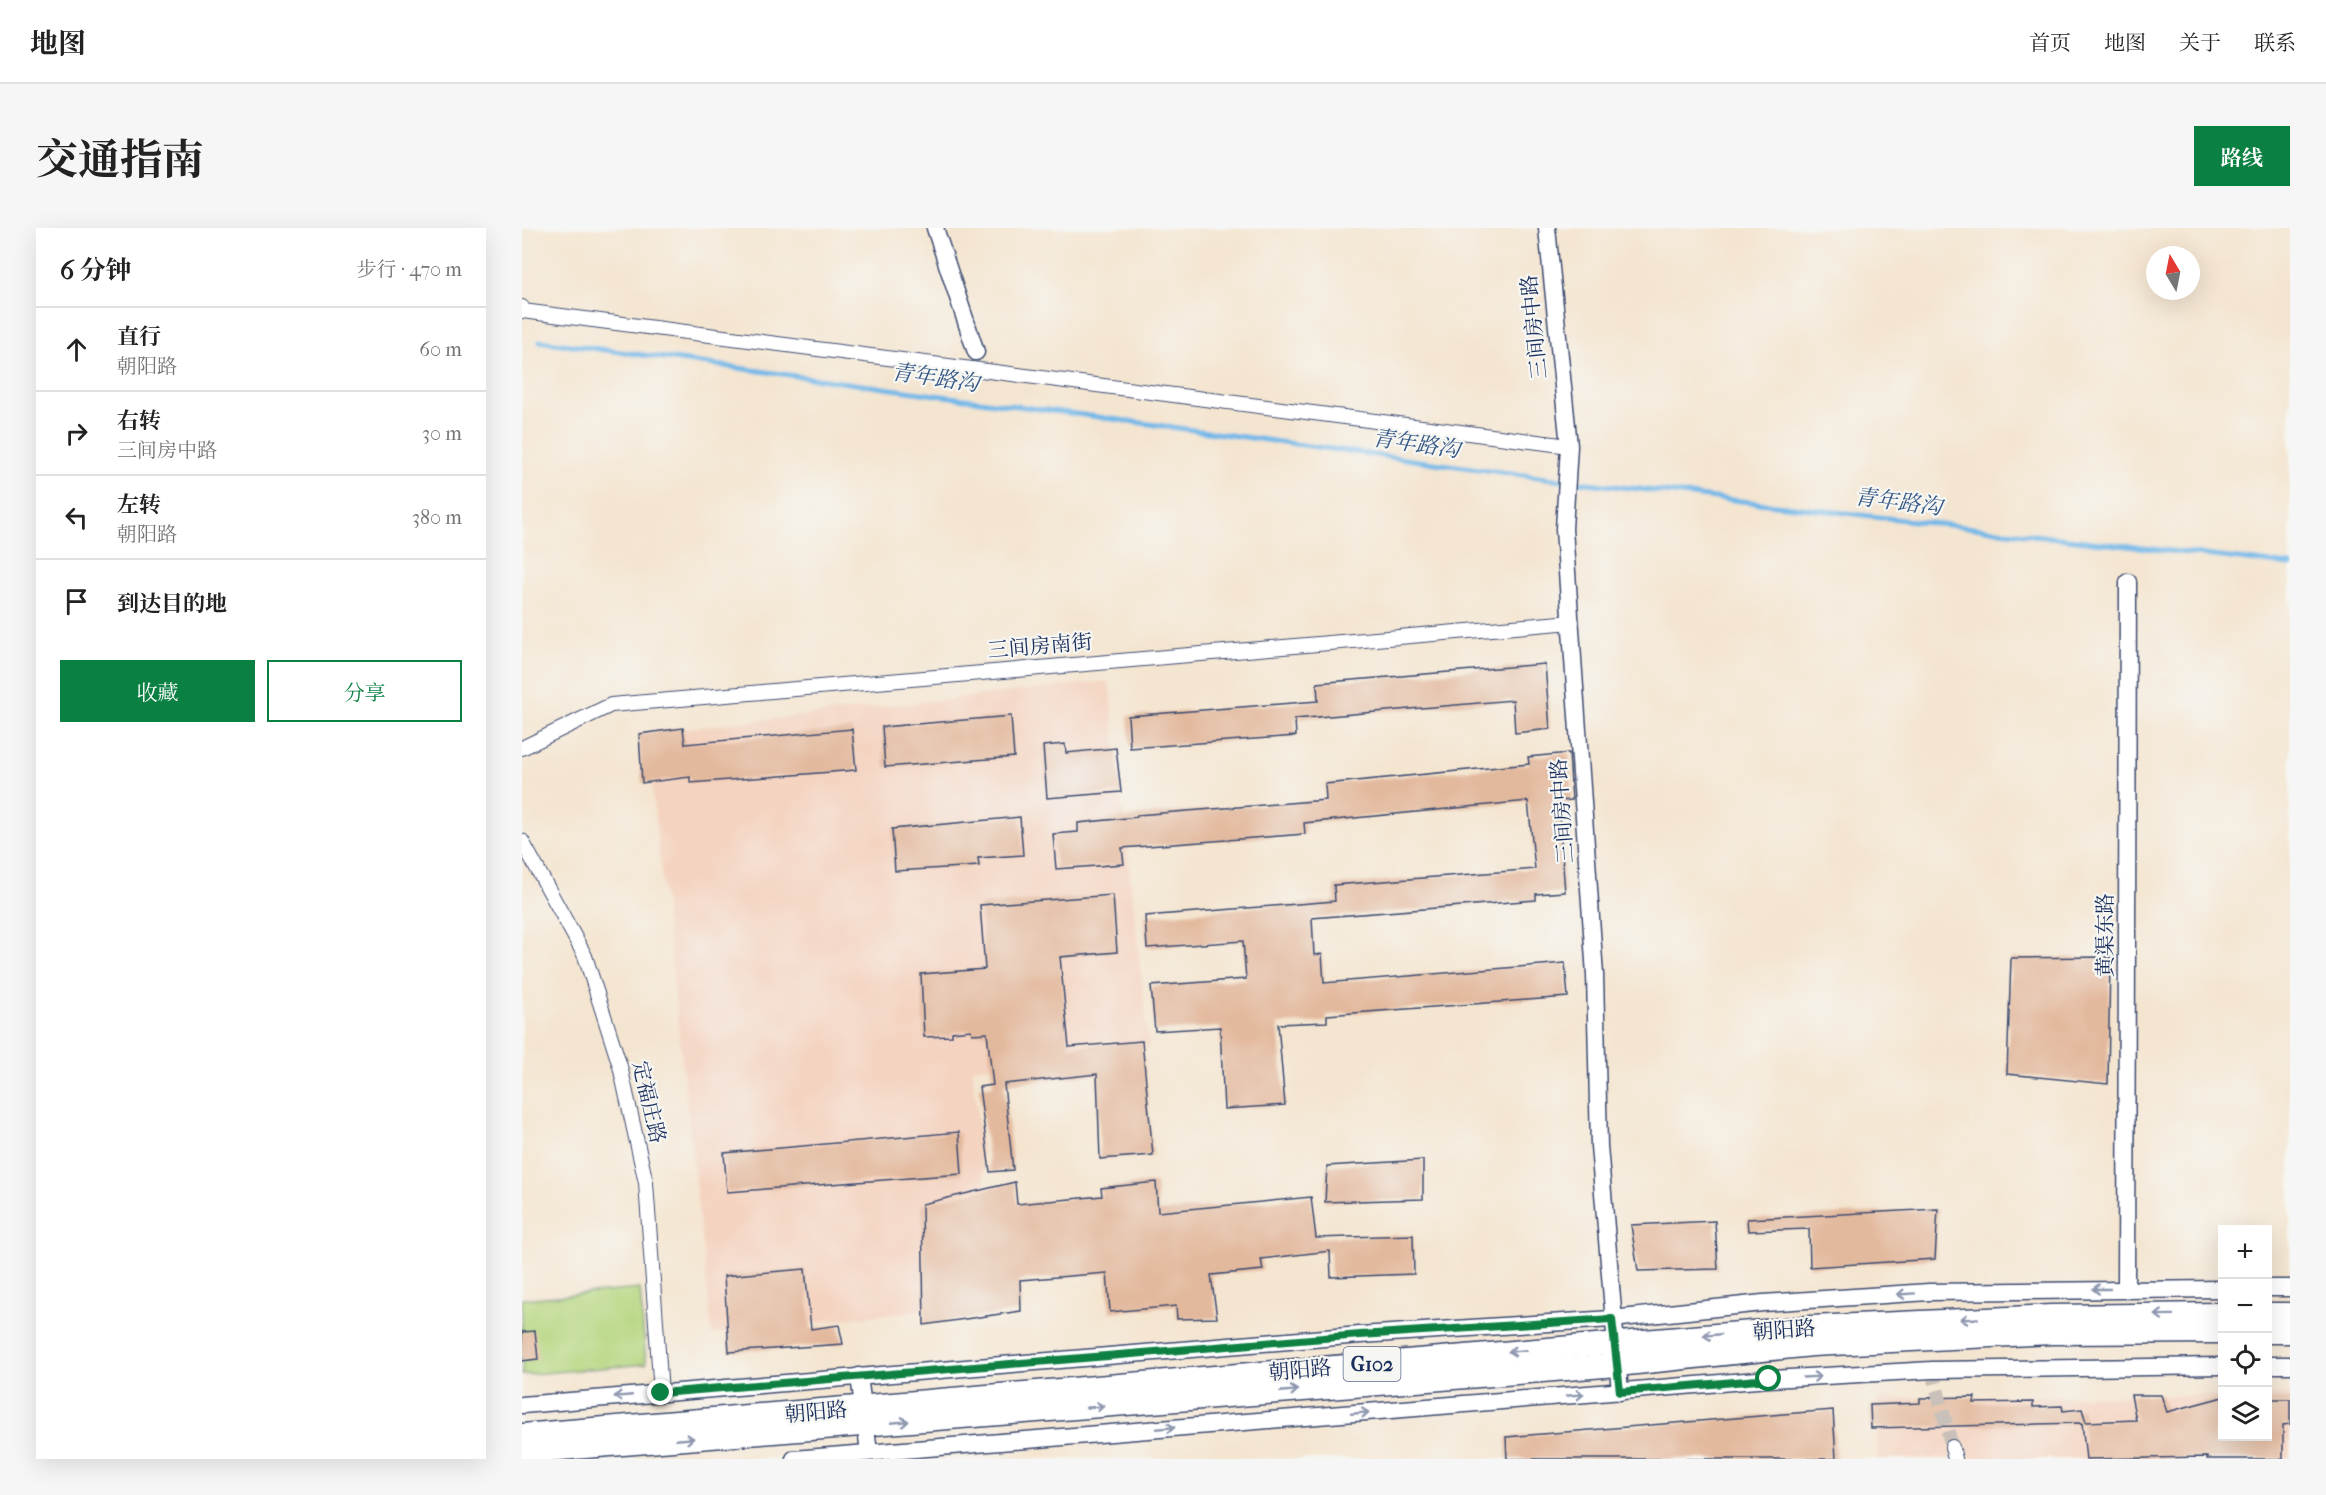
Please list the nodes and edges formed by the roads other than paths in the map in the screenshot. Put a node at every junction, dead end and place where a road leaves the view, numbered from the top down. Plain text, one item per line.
1 (935, 228) edge
2 (1547, 228) edge
3 (522, 307) edge
4 (976, 352) dead end
5 (1569, 451) junction
6 (2128, 582) dead end
7 (1572, 622) junction
8 (522, 748) edge
9 (522, 841) edge
10 (2272, 1288) edge
11 (2290, 1288) edge
12 (2126, 1289) junction
13 (2218, 1289) edge
14 (2218, 1314) edge
15 (2272, 1314) edge
16 (2290, 1314) edge
17 (1612, 1319) junction
18 (2218, 1332) edge
19 (2272, 1332) edge
20 (2290, 1332) edge
21 (1616, 1354) junction
22 (2272, 1365) edge
23 (2290, 1365) edge
24 (2218, 1366) edge
25 (859, 1376) junction
26 (1620, 1392) junction
27 (661, 1393) junction
28 (522, 1405) edge
29 (864, 1416) junction
30 (522, 1436) edge
31 (522, 1452) edge
32 (869, 1452) junction
33 (794, 1459) edge

1 - 4 street
2 - 5 street, 三间房中路
3 - 5 street
5 - 7 street, 三间房中路
6 - 12 street, 黄渠东路
7 - 8 street, 三间房南街
7 - 17 street, 三间房中路
9 - 27 street, 定福庄路
10 - 11 street
12 - 13 street, 朝阳路
12 -> 17 street, 朝阳路
14 -> 21 highway, 朝阳路 / G102
15 - 16 highway
17 - 21 street, 三间房中路
17 - 25 street, 朝阳路
18 - 21 highway, 朝阳路 / G102
19 - 20 highway
21 - 26 street, 三间房中路
21 - 29 highway, 朝阳路 / G102
22 - 23 street
26 -> 24 street
25 - 27 street, 朝阳路
25 - 29 street
32 -> 26 street
27 -> 28 street, 朝阳路
29 - 30 highway, 朝阳路 / G102
31 -> 29 highway, 朝阳路 / G102
29 - 32 street
32 - 33 street

